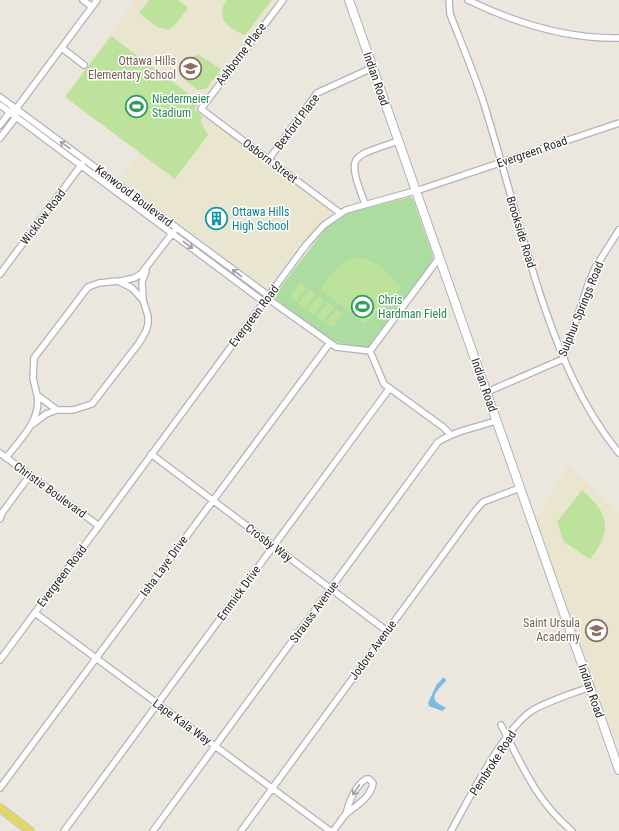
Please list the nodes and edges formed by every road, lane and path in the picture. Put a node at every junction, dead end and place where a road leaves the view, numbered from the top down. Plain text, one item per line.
1 (83, 0) edge
2 (97, 0) edge
3 (283, 0) edge
4 (349, 0) edge
5 (449, 0) edge
6 (468, 0) edge
7 (92, 7) junction
8 (619, 38) edge
9 (62, 48) junction
10 (84, 65) dead end
11 (372, 68) junction
12 (0, 97) edge
13 (0, 105) edge
14 (16, 109) junction
15 (201, 109) joint
16 (10, 112) junction
17 (16, 116) junction
18 (619, 123) edge
19 (0, 125) edge
20 (0, 138) edge
21 (398, 142) junction
22 (269, 159) junction
23 (85, 160) junction
24 (500, 163) junction
25 (81, 166) junction
26 (416, 191) junction
27 (365, 204) junction
28 (340, 213) junction
29 (177, 228) junction
30 (619, 230) edge
31 (173, 234) junction
32 (439, 258) junction
33 (148, 267) junction
34 (0, 274) edge
35 (118, 281) junction
36 (267, 299) junction
37 (143, 300) junction
38 (329, 344) junction
39 (370, 351) junction
40 (563, 359) junction
41 (389, 389) junction
42 (487, 392) junction
43 (37, 395) junction
44 (57, 410) junction
45 (496, 421) junction
46 (31, 425) junction
47 (450, 434) junction
48 (0, 453) edge
49 (619, 453) edge
50 (151, 454) junction
51 (6, 458) junction
52 (30, 475) junction
53 (520, 488) junction
54 (212, 500) junction
55 (0, 519) edge
56 (99, 526) junction
57 (273, 546) junction
58 (331, 589) junction
59 (35, 613) junction
60 (387, 631) junction
61 (96, 658) junction
62 (0, 660) edge
63 (590, 687) junction
64 (158, 704) junction
65 (501, 725) dead end
66 (507, 736) junction
67 (215, 745) junction
68 (619, 770) edge
69 (0, 788) edge
70 (272, 788) junction
71 (0, 808) edge
72 (346, 814) junction
73 (30, 831) edge
74 (64, 831) edge
75 (153, 831) edge
76 (241, 831) edge
77 (330, 831) edge
78 (333, 831) edge
79 (451, 831) edge
80 (572, 831) edge

1 - 7 street
2 - 7 street
3 - 15 street, Ashborne Place
4 - 11 street, Indian Road
5 - 24 street, Brookside Road
6 - 8 street
7 - 9 street
9 - 10 street
9 - 14 street
11 - 21 street, Indian Road
11 - 22 street, Bexford Place
12 - 14 street, Kenwood Boulevard
13 - 16 street, Kenwood Boulevard
14 - 16 street
14 - 17 street
23 -> 14 street, Kenwood Boulevard
15 - 22 street, Osborn Street
16 - 17 street, Kenwood Boulevard
16 - 19 street
17 - 20 street
17 - 25 street, Kenwood Boulevard
18 - 24 street, Evergreen Road
21 - 26 street, Indian Road
21 - 27 street
22 - 28 street, Osborn Street
23 - 25 street, Wicklow Road
23 - 29 street, Kenwood Boulevard
24 - 26 street, Evergreen Road
24 - 40 street, Brookside Road
25 - 31 street, Kenwood Boulevard
25 - 34 street, Wicklow Road
26 - 27 street, Evergreen Road
26 - 32 street, Indian Road
27 - 28 street, Evergreen Road
28 - 36 street, Evergreen Road
29 - 31 street
36 -> 29 street, Kenwood Boulevard
30 - 40 street, Sulphur Springs Road
31 - 33 street
31 -> 36 street, Kenwood Boulevard
32 - 39 street
32 - 42 street, Indian Road
33 - 35 street
33 - 37 street
35 - 37 street
35 - 43 street
36 - 38 street
36 - 50 street, Evergreen Road
37 - 44 street
38 - 39 street
38 - 54 street, Isha Laye Drive
39 - 41 street
40 - 42 street, Sulphur Springs Road
40 - 49 street, Brookside Road
41 - 47 street
41 - 57 street, Emmick Drive
42 - 45 street, Indian Road
43 - 44 street
43 - 46 street
44 - 46 street
45 - 47 street, Strauss Avenue
45 - 53 street, Indian Road
46 - 51 street
47 - 58 street, Strauss Avenue
48 - 51 street, Christie Boulevard
50 - 54 street, Crosby Way
50 - 56 street, Evergreen Road
51 - 52 street, Christie Boulevard
52 - 55 street
52 - 56 street, Christie Boulevard
53 - 60 street, Jodore Avenue
53 - 63 street, Indian Road
54 - 57 street, Crosby Way
54 - 61 street, Isha Laye Drive
56 - 59 street, Evergreen Road
57 - 58 street, Crosby Way
57 - 64 street, Emmick Drive
58 - 60 street, Crosby Way
58 - 67 street, Strauss Avenue
59 - 61 street, Lape Kala Way
59 - 62 street, Evergreen Road
60 - 70 street, Jodore Avenue
61 - 64 street, Lape Kala Way
61 - 69 street, Isha Laye Drive
63 - 66 street, Pembroke Road
63 - 68 street, Indian Road
64 - 67 street, Lape Kala Way
64 - 74 street, Emmick Drive
65 - 66 street
66 - 79 street, Pembroke Road
66 - 80 street
67 - 70 street, Lape Kala Way
67 - 75 street, Strauss Avenue
70 - 76 street, Jodore Avenue
70 - 77 street, Lape Kala Way
71 - 73 main road
72 -> 72 street
72 - 78 street

